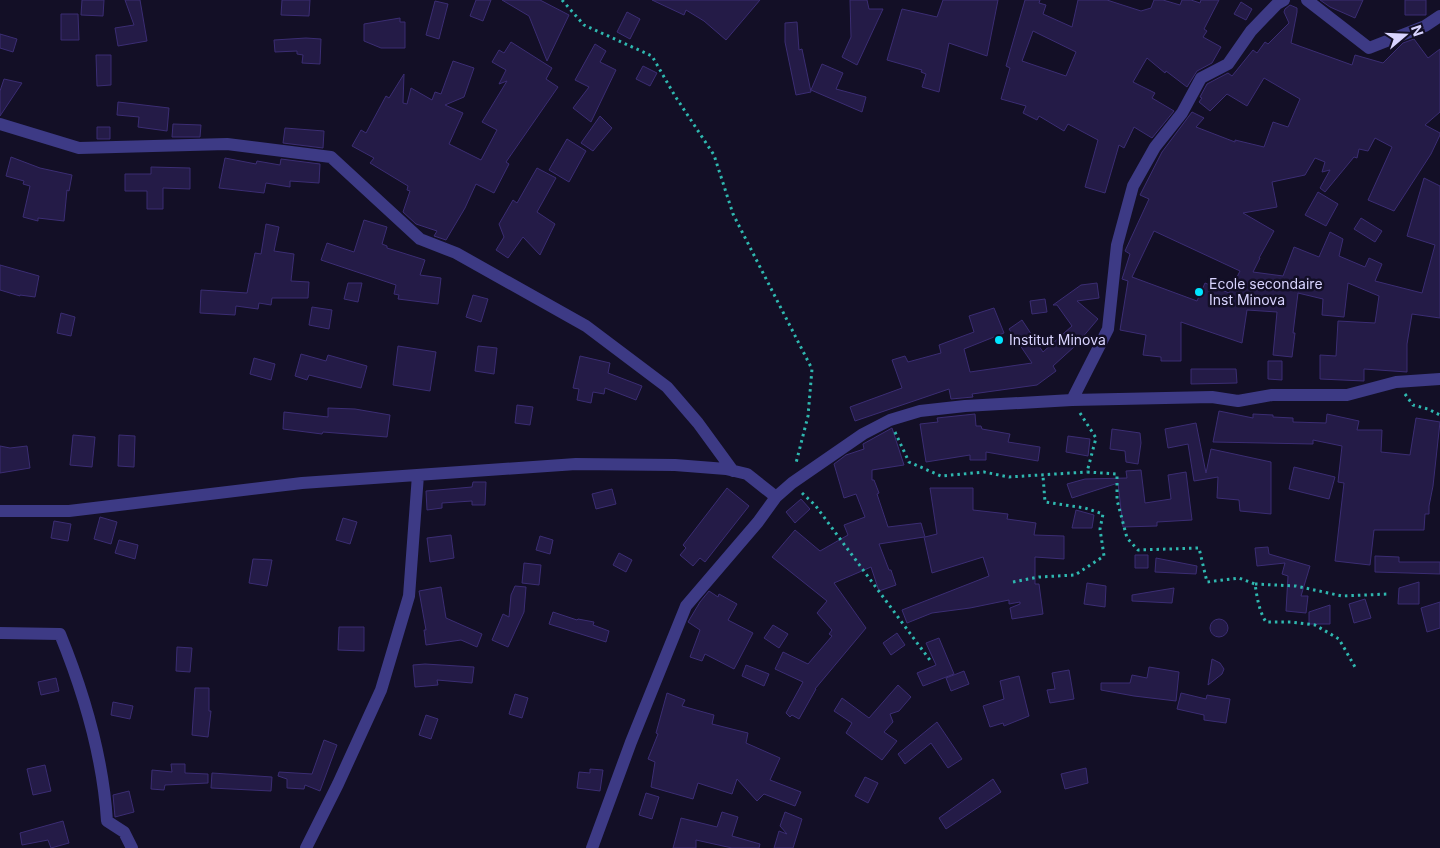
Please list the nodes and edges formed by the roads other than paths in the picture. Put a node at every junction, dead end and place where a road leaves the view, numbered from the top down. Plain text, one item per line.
1 (1284, 0) edge
2 (1307, 0) edge
3 (1440, 16) edge
4 (0, 124) edge
5 (1440, 379) edge
6 (1072, 400) junction
7 (733, 470) junction
8 (418, 475) junction
9 (776, 497) junction
10 (0, 511) edge
11 (0, 633) edge
12 (132, 848) edge
13 (306, 848) edge
14 (592, 848) edge

1 - 6 street
2 - 3 street
4 - 7 street
5 - 6 street
6 - 9 street
7 - 8 street
7 - 9 street
8 - 10 street
8 - 13 street
9 - 14 street
11 - 12 street

